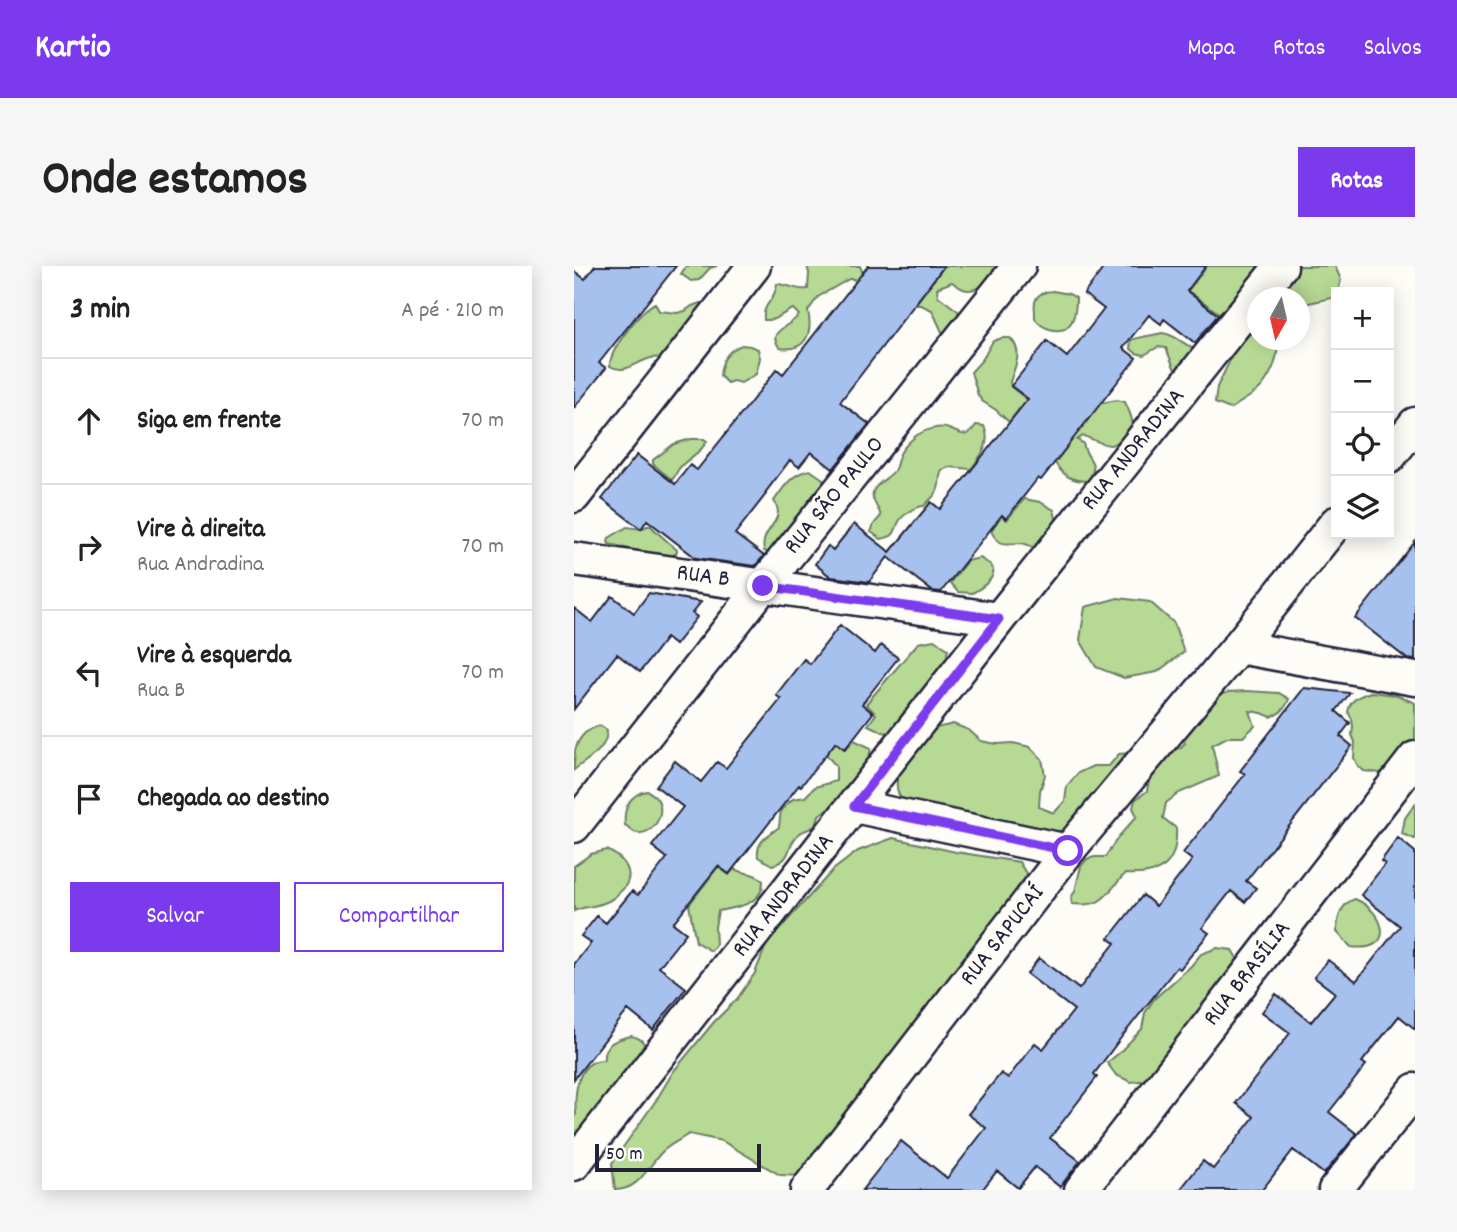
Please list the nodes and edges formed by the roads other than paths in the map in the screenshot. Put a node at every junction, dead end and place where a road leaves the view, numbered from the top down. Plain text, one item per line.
1 (754, 266) edge
2 (1020, 266) edge
3 (1280, 266) edge
4 (1415, 424) edge
5 (1394, 451) edge
6 (574, 496) edge
7 (1331, 529) edge
8 (574, 559) edge
9 (763, 586) junction
10 (999, 619) junction
11 (1238, 648) junction
12 (1415, 679) edge
13 (1415, 758) edge
14 (854, 806) junction
15 (574, 826) edge
16 (1068, 851) junction
17 (1415, 1090) edge
18 (574, 1164) edge
19 (807, 1190) edge
20 (1081, 1190) edge
21 (1335, 1190) edge

1 - 6 street
2 - 9 street, RUA SÃO PAULO
3 - 10 street, RUA ANDRADINA
4 - 5 street
7 - 11 street, RUA SAPUCAÍ
8 - 9 street, RUA B
9 - 10 street, RUA B
9 - 15 street, RUA SÃO PAULO
10 - 14 street, RUA ANDRADINA
11 - 12 street
11 - 16 street, RUA SAPUCAÍ
13 - 20 street, RUA BRASÍLIA
14 - 16 street
14 - 18 street, RUA ANDRADINA
16 - 19 street, RUA SAPUCAÍ
17 - 21 street

